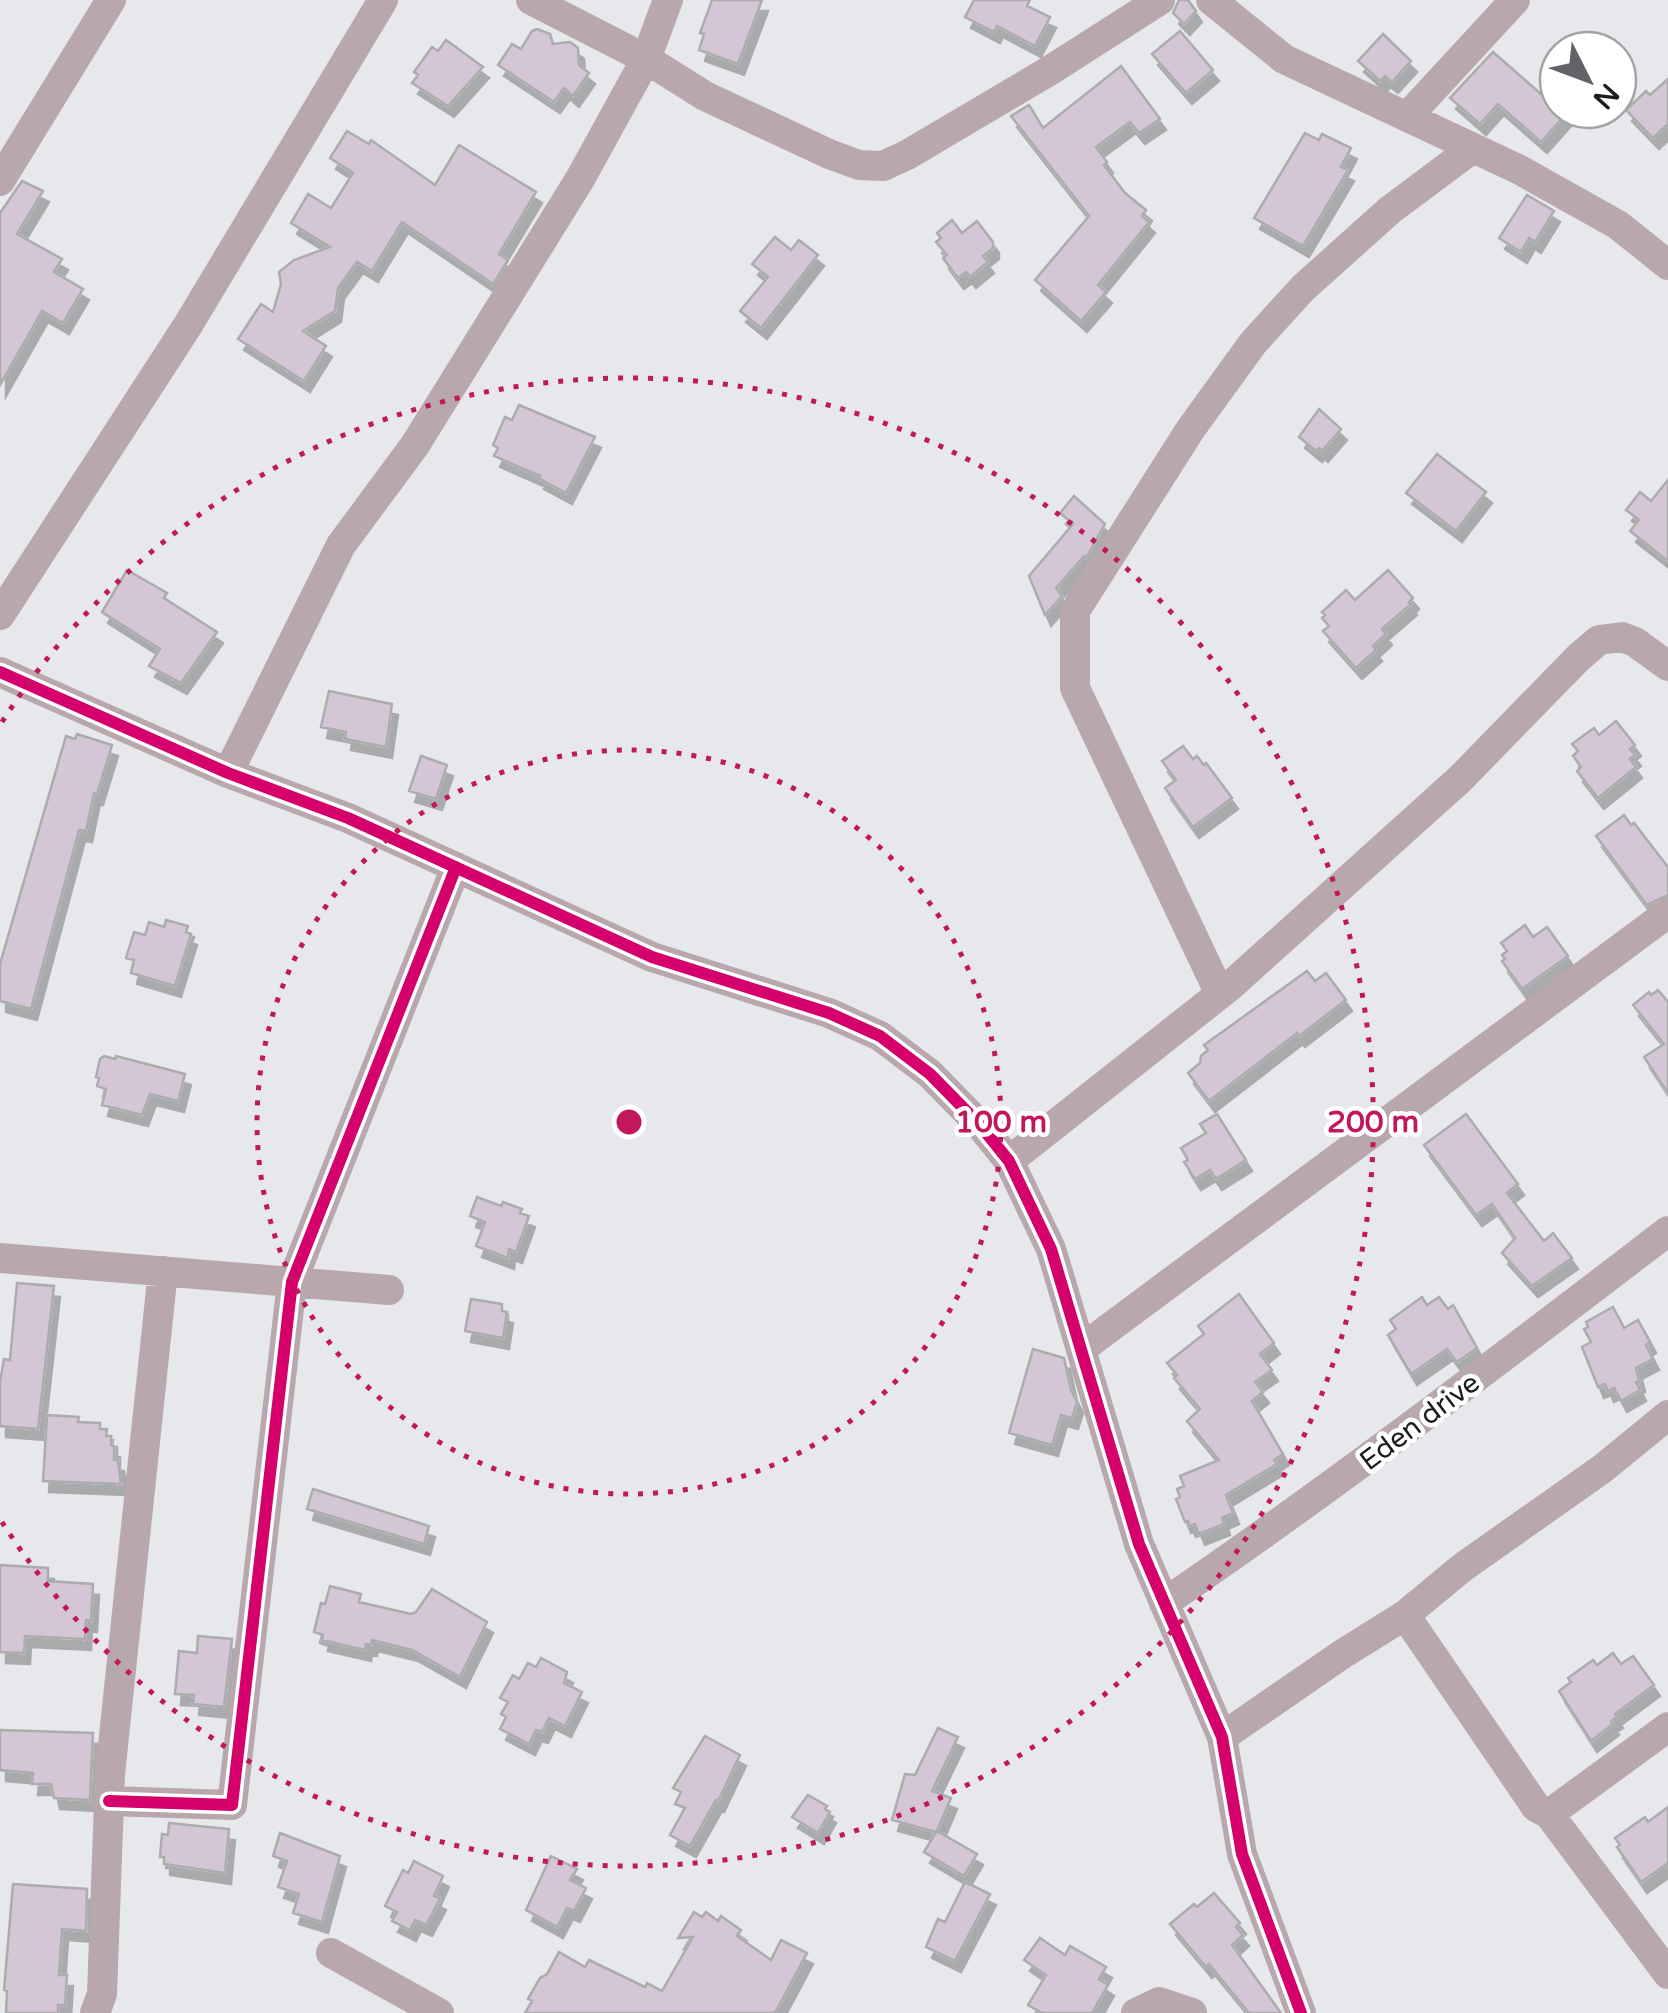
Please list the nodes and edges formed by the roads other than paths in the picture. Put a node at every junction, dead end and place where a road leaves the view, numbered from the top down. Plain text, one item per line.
1 (111, 0) edge
2 (383, 0) edge
3 (531, 0) edge
4 (668, 0) edge
5 (1160, 0) edge
6 (1515, 0) edge
7 (1225, 3) edge
8 (646, 58) junction
9 (1407, 117) junction
10 (1473, 148) junction
11 (0, 181) edge
12 (1668, 265) edge
13 (0, 615) edge
14 (1668, 666) edge
15 (0, 672) edge
16 (228, 773) junction
17 (456, 867) junction
18 (1668, 912) edge
19 (1220, 994) junction
20 (1009, 1161) junction
21 (1668, 1230) edge
22 (0, 1258) edge
23 (162, 1271) junction
24 (292, 1282) junction
25 (389, 1290) dead end
26 (1081, 1348) junction
27 (1668, 1415) edge
28 (1164, 1603) junction
29 (1405, 1615) junction
30 (1668, 1727) edge
31 (1222, 1737) junction
32 (109, 1801) junction
33 (1549, 1814) junction
34 (331, 1953) dead end
35 (1668, 1974) edge
36 (95, 2013) edge
37 (439, 2013) edge
38 (1136, 2013) edge
39 (1192, 2013) edge
40 (1301, 2013) edge

1 - 11 street
2 - 13 street
3 - 8 street
4 - 8 street
5 - 8 street
6 - 9 street
7 - 9 street
8 - 16 street
9 - 10 street
10 - 12 street
10 - 19 street
14 - 19 street
15 - 16 street
16 - 17 street
17 - 20 street
17 - 24 street
18 - 26 street
19 - 20 street
20 - 26 street
21 - 28 street, Eden drive
22 - 23 street
23 - 24 street
23 - 32 street
24 - 25 street
24 - 32 street
26 - 28 street
27 - 29 street
28 - 31 street
29 - 31 street
29 - 33 street
30 - 33 street
31 - 40 street
32 - 36 street
33 - 35 street
34 - 37 street
38 - 39 street

